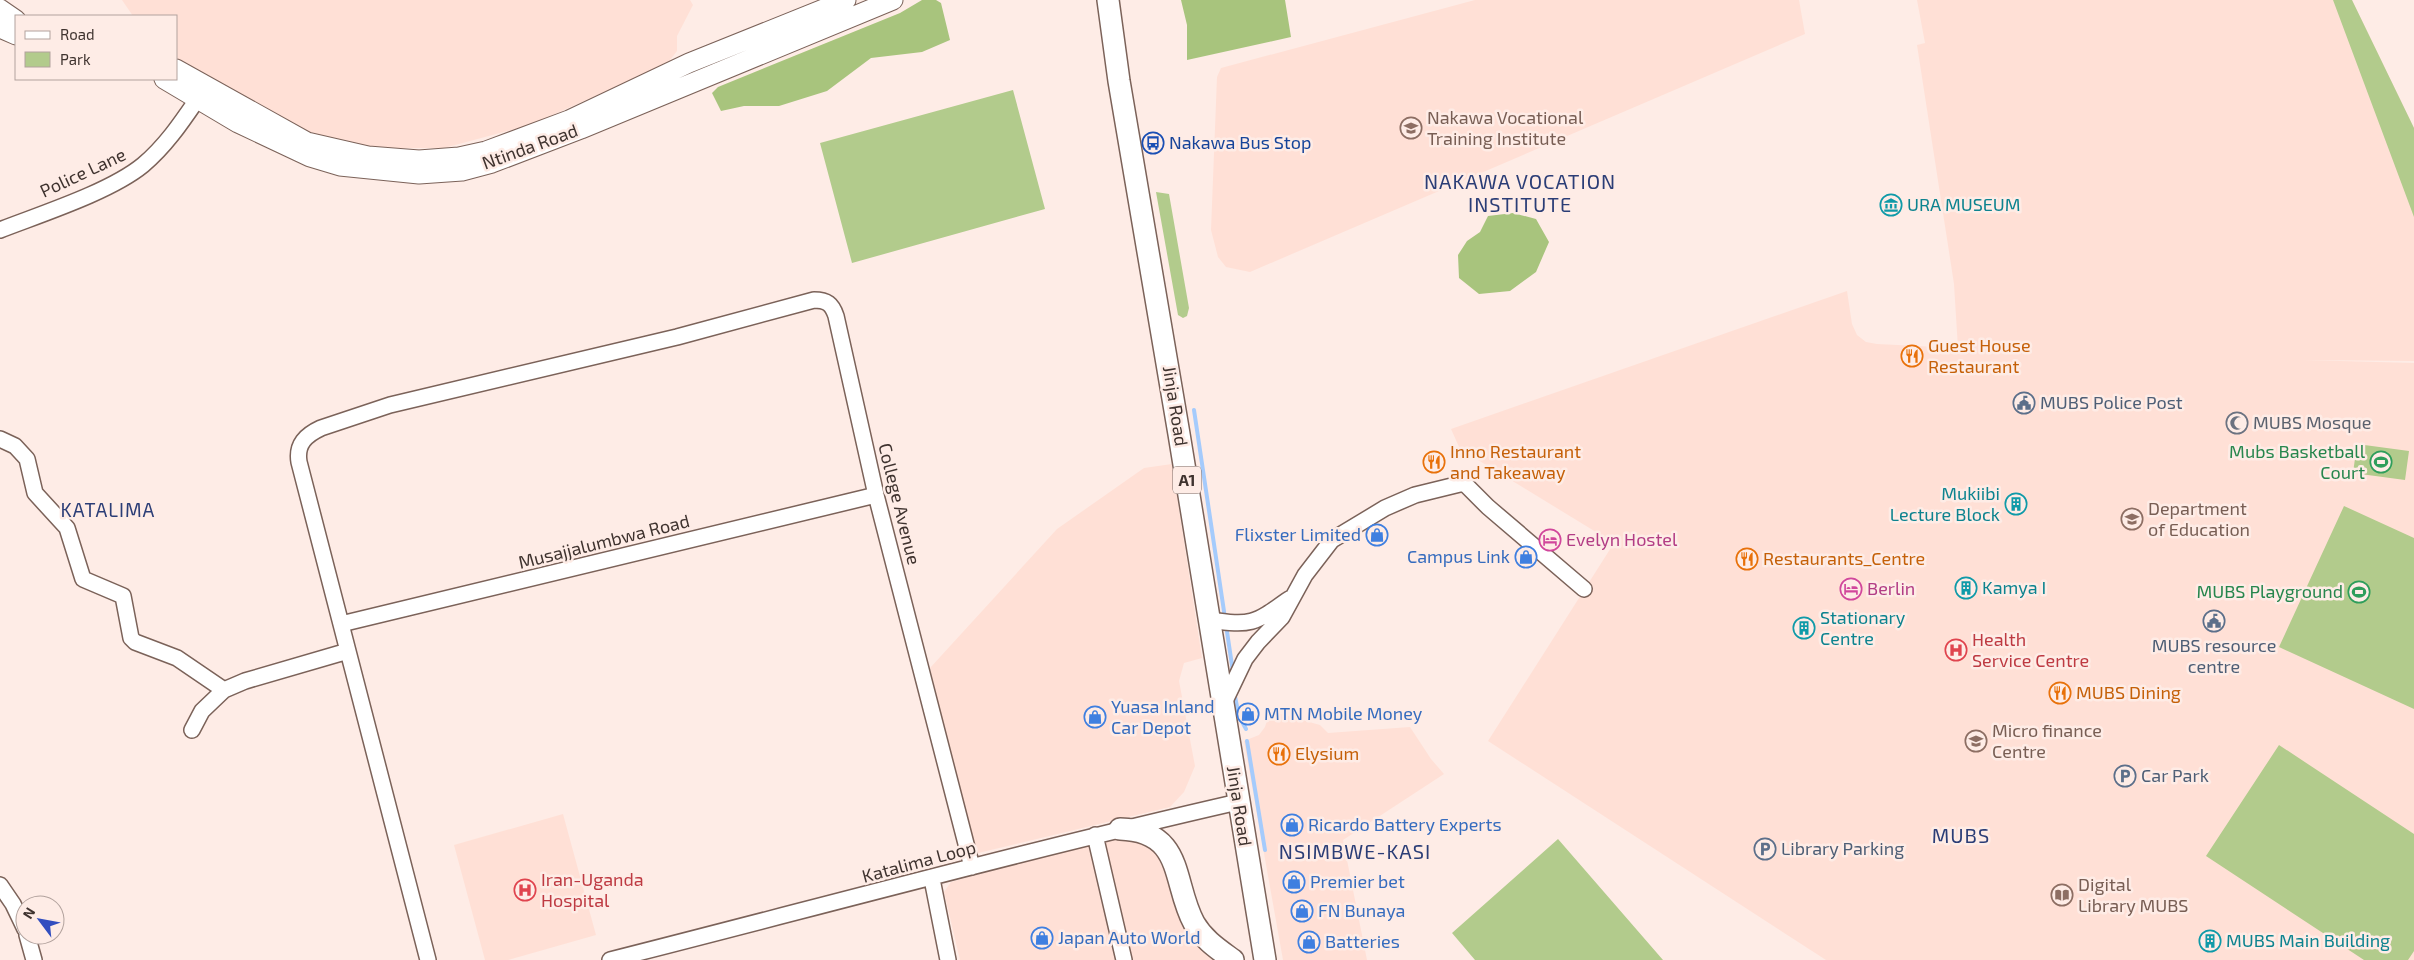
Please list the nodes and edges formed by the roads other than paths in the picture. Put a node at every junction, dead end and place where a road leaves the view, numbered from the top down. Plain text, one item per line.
1 (846, 0) edge
2 (893, 0) edge
3 (1108, 0) edge
4 (0, 9) edge
5 (15, 19) edge
6 (0, 28) edge
7 (15, 34) edge
8 (178, 71) edge
9 (167, 80) edge
10 (202, 92) junction
11 (0, 230) edge
12 (0, 439) edge
13 (876, 495) junction
14 (1584, 589) dead end
15 (1291, 598) junction
16 (1208, 620) junction
17 (341, 624) junction
18 (348, 651) junction
19 (224, 690) junction
20 (1223, 705) junction
21 (192, 730) dead end
22 (1238, 802) junction
23 (1120, 829) junction
24 (1095, 835) junction
25 (972, 867) junction
26 (932, 879) junction
27 (0, 885) edge
28 (15, 908) edge
29 (30, 945) edge
30 (34, 960) edge
31 (428, 960) edge
32 (610, 960) edge
33 (948, 960) edge
34 (1124, 960) edge
35 (1233, 960) edge
36 (1265, 960) edge

1 - 10 main road, Ntinda Road
2 - 10 main road, Ntinda Road
3 - 16 highway, Jinja Road / A1
4 - 5 main road
6 - 7 main road
8 - 10 main road, Ntinda Road
9 - 10 main road, Ntinda Road
10 - 11 street, Police Lane
12 - 19 street
13 - 17 street, Musajjalumbwa Road
13 - 17 street, College Avenue
13 - 25 street, College Avenue
14 - 15 street
15 - 16 street
15 - 20 street
16 - 20 highway, Jinja Road / A1
17 - 18 street
18 - 19 street
18 - 31 street
19 - 21 street
20 - 22 highway, Jinja Road / A1
22 - 23 street, Katalima Loop
22 - 36 highway, Jinja Road / A1
23 - 24 street, Katalima Loop
23 - 35 highway
24 - 25 street, Katalima Loop
24 - 34 street
25 - 26 street, Katalima Loop
26 - 32 street, Katalima Loop
26 - 33 street
27 - 28 street
29 - 30 street

